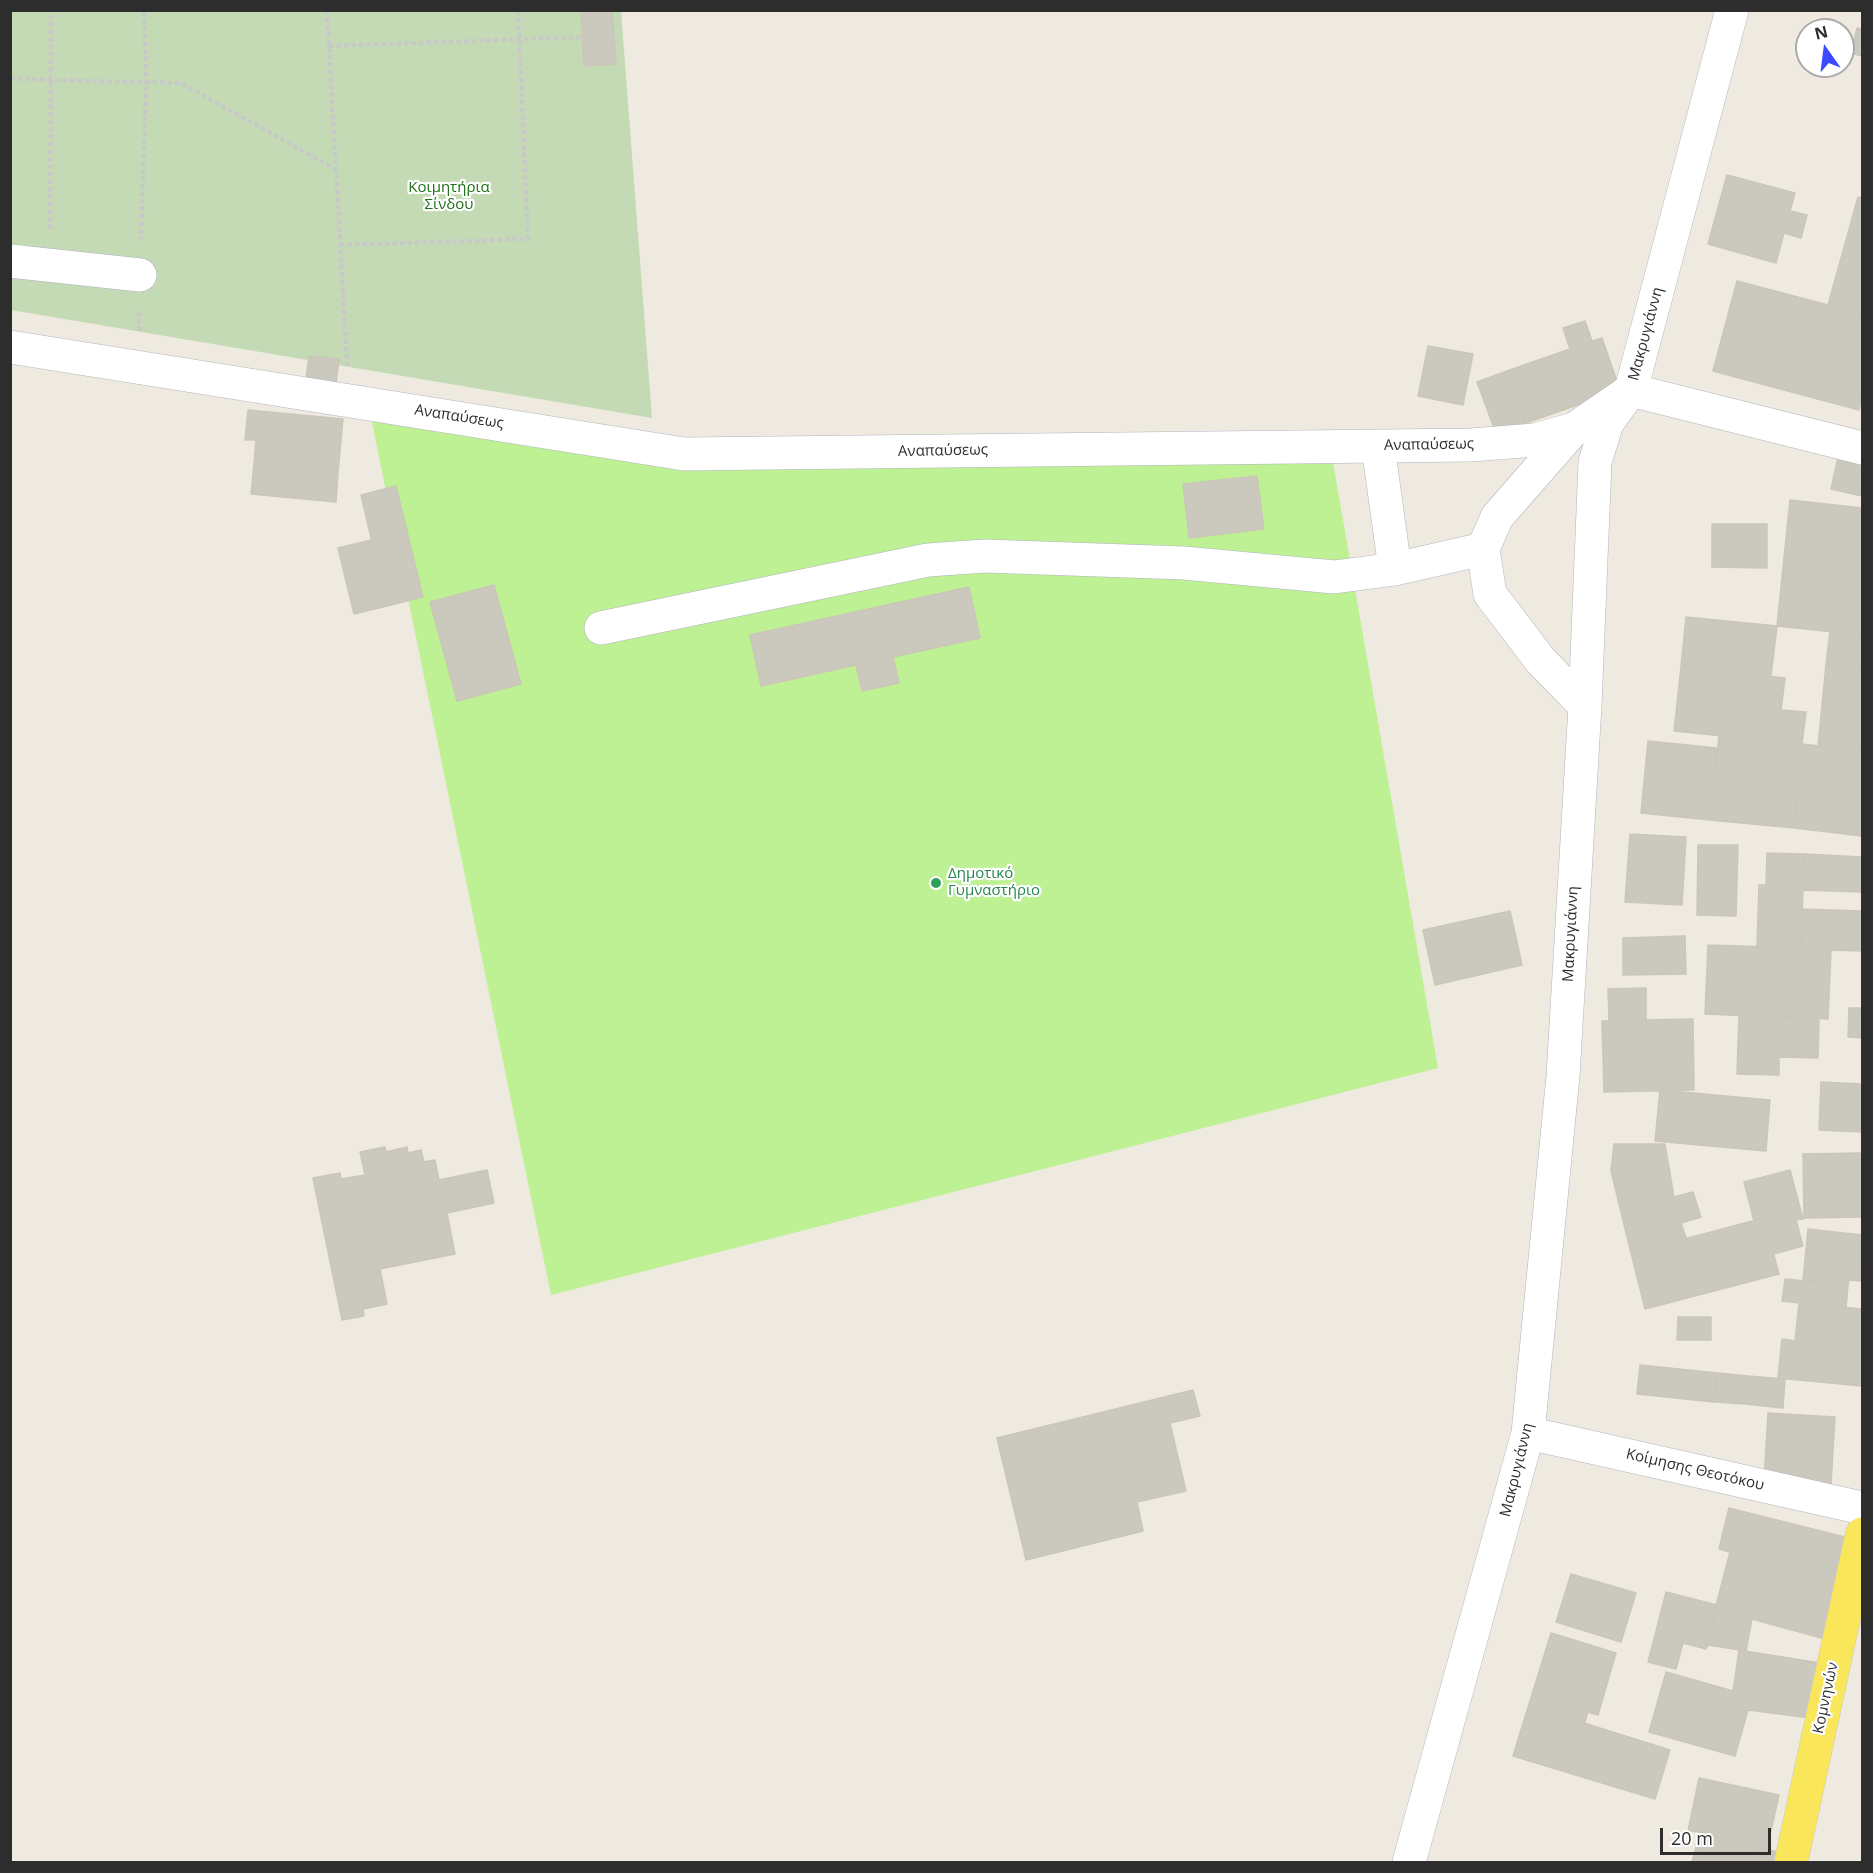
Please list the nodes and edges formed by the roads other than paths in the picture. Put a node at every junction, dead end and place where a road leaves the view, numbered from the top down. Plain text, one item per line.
1 (1732, 10) edge
2 (10, 261) edge
3 (140, 275) road end
4 (10, 347) edge
5 (1631, 390) junction
6 (1574, 429) junction
7 (1378, 446) junction
8 (1863, 448) edge
9 (1483, 549) junction
10 (1395, 569) junction
11 (601, 628) dead end
12 (1585, 706) junction
13 (1528, 1433) junction
14 (1863, 1508) edge
15 (1863, 1534) edge
16 (1409, 1863) edge
17 (1791, 1863) edge

1 - 5 street, Μακρυγιάννη
2 - 3 street
4 - 7 street, Αναπαύσεως
5 - 6 street, Αναπαύσεως
5 - 8 street
5 - 12 street, Μακρυγιάννη
6 - 7 street, Αναπαύσεως
6 - 9 street
7 - 10 street
9 - 10 street
9 - 12 street
10 - 11 street
12 - 13 street, Μακρυγιάννη
13 - 14 street, Κοίμησης Θεοτόκου
13 - 16 street, Μακρυγιάννη
15 - 17 main road, Κομνηνών

